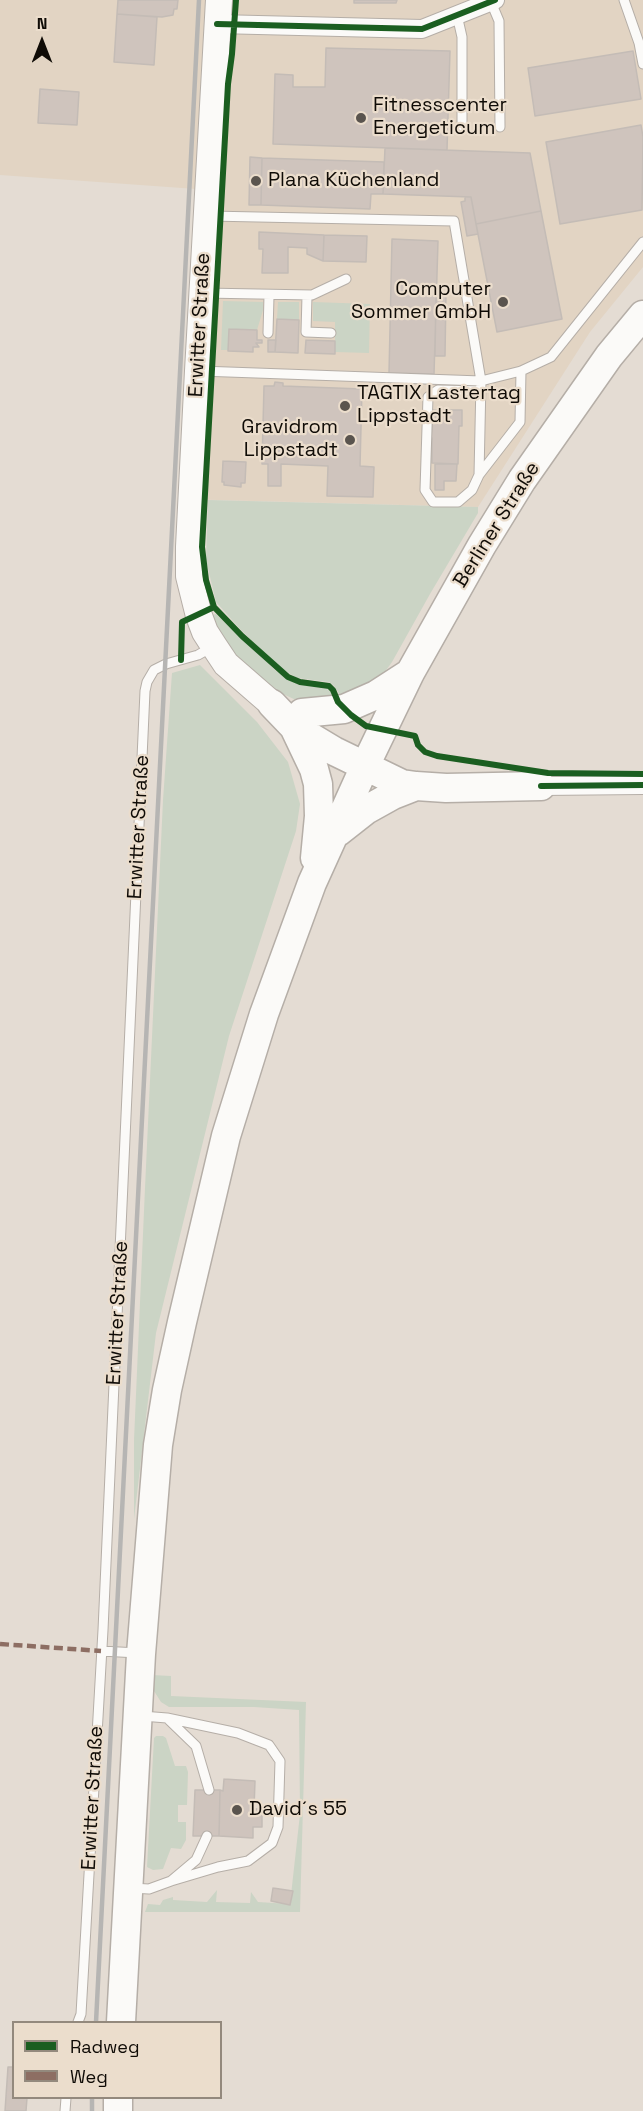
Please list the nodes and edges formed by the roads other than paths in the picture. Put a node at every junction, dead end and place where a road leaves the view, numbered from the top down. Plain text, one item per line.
1 (624, 0) edge
2 (493, 1) edge
3 (218, 12) edge
4 (457, 15) junction
5 (643, 64) edge
6 (462, 126) dead end
7 (500, 127) dead end
8 (207, 216) junction
9 (643, 242) edge
10 (346, 279) dead end
11 (202, 293) junction
12 (269, 296) junction
13 (307, 296) junction
14 (643, 315) edge
15 (268, 333) dead end
16 (331, 333) dead end
17 (198, 371) junction
18 (521, 371) junction
19 (481, 386) junction
20 (479, 476) junction
21 (214, 646) junction
22 (410, 673) junction
23 (272, 704) joint
24 (298, 720) junction
25 (369, 758) junction
26 (643, 785) edge
27 (416, 786) junction
28 (542, 786) junction
29 (334, 835) junction
30 (312, 883) junction
31 (101, 1651) junction
32 (141, 1654) junction
33 (138, 1715) junction
34 (167, 1718) junction
35 (209, 1790) dead end
36 (207, 1836) dead end
37 (171, 1881) junction
38 (129, 1888) junction
39 (78, 2021) edge
40 (122, 2021) edge

1 - 5 lane
2 - 4 street
2 - 7 lane
3 - 4 street
3 - 8 main road, Erwitter Straße
4 - 6 lane
8 - 11 main road, Erwitter Straße
8 - 19 lane
9 - 18 lane
10 - 13 lane
11 - 12 lane
11 - 17 main road, Erwitter Straße
12 - 13 lane
12 - 15 lane
13 - 16 lane
14 - 22 main road, Berliner Straße
17 - 19 lane
17 - 21 main road, Erwitter Straße
18 - 19 lane
18 - 20 lane
19 - 20 lane
19 - 20 lane
21 - 23 main road, Erwitter Straße
21 - 31 lane, Erwitter Straße
22 - 24 main road
22 - 25 main road, Berliner Straße
23 - 24 main road
24 - 25 main road
24 - 30 main road
25 - 27 main road
25 - 28 main road
25 - 29 main road, Erwitter Straße
26 - 28 street
27 - 28 main road
27 - 29 main road
29 - 30 main road, Erwitter Straße
30 - 32 main road, Erwitter Straße
31 - 32 lane
31 - 39 lane, Erwitter Straße
32 - 33 main road, Erwitter Straße
33 - 34 lane
33 - 38 main road, Erwitter Straße
34 - 35 lane
34 - 37 lane
36 - 37 lane
37 - 38 lane
38 - 40 main road, Erwitter Straße

